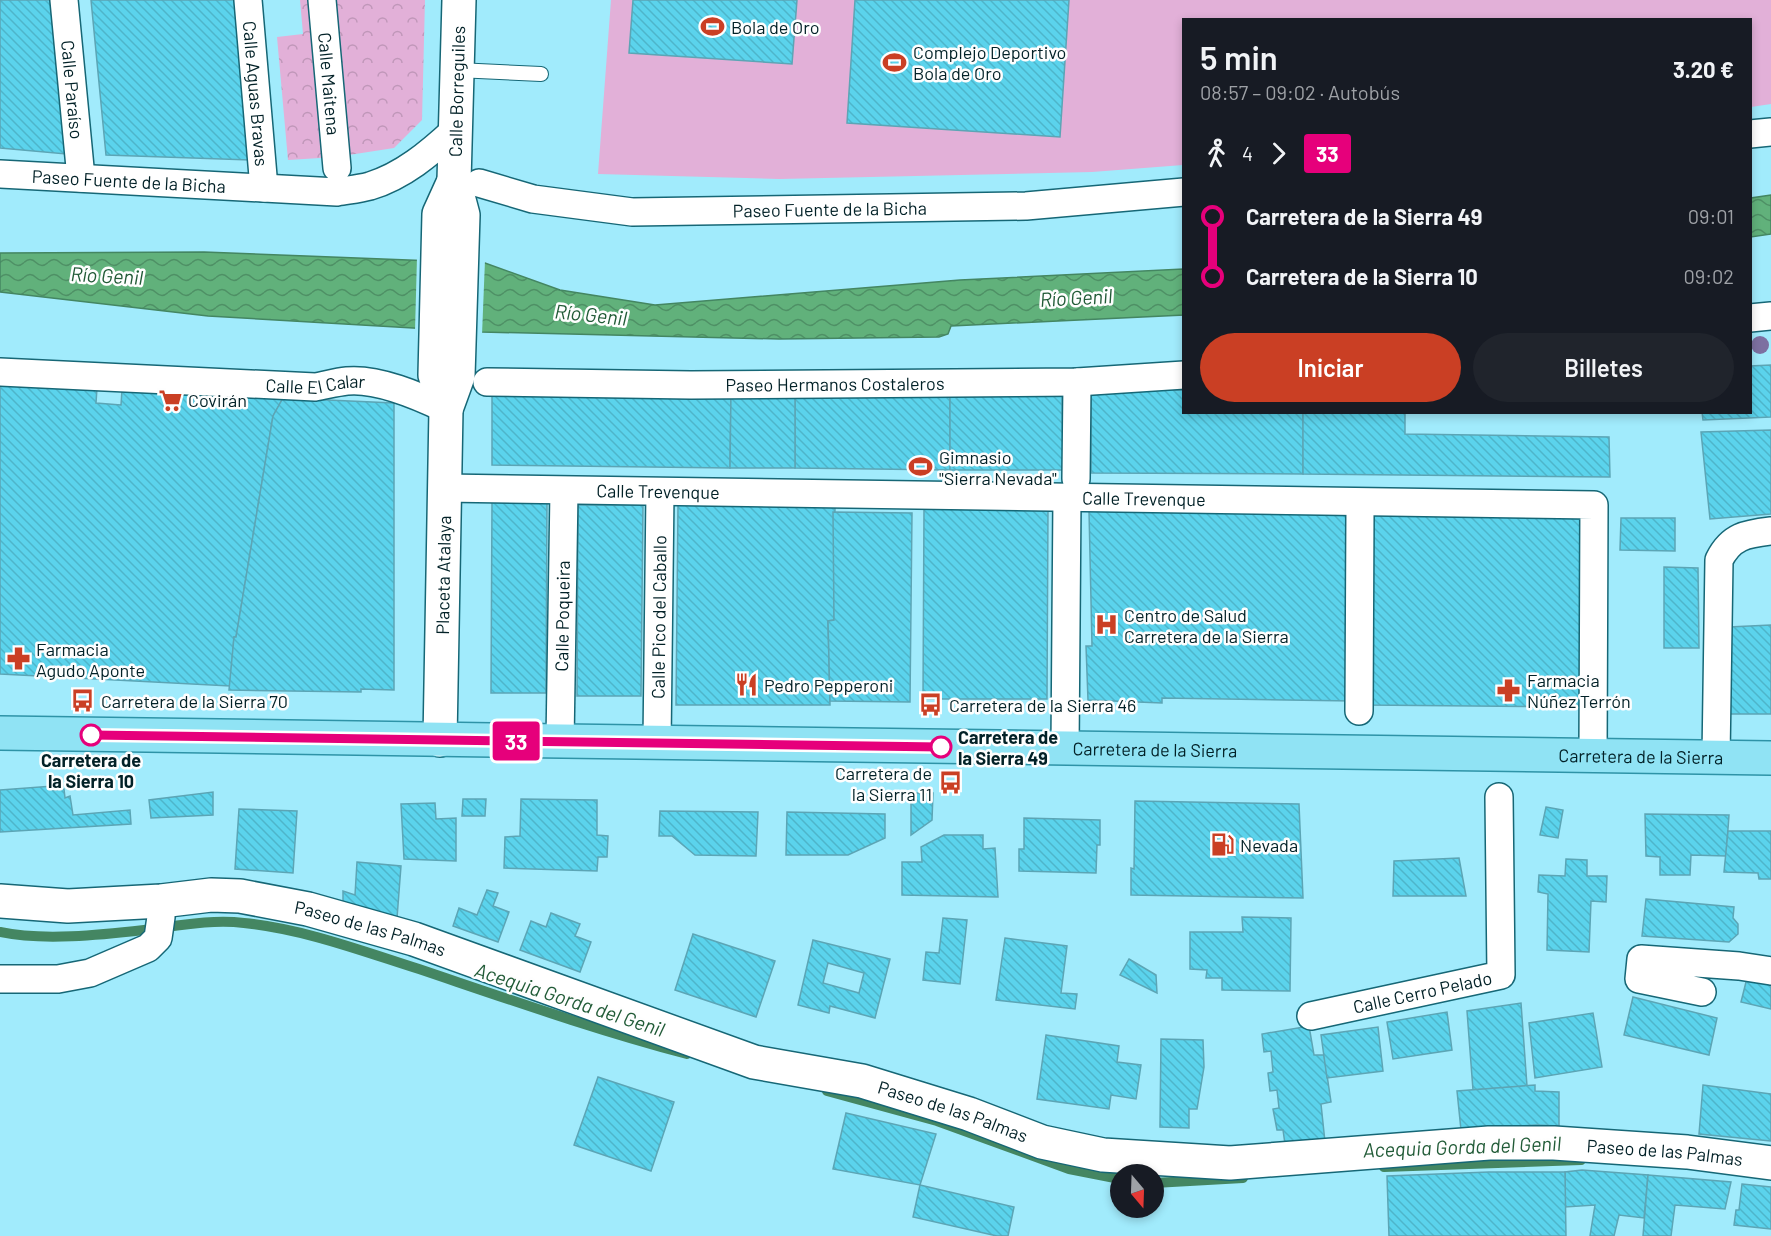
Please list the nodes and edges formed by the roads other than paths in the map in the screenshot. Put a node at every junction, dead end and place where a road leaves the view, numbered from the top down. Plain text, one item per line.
1 (64, 0) edge
2 (248, 0) edge
3 (322, 0) edge
4 (459, 0) edge
5 (457, 70) junction
6 (541, 74) dead end
7 (455, 130) junction
8 (1771, 132) edge
9 (1752, 134) edge
10 (337, 168) dead end
11 (0, 174) edge
12 (81, 178) junction
13 (466, 182) junction
14 (264, 188) junction
15 (1182, 192) edge
16 (1771, 315) edge
17 (1752, 318) edge
18 (0, 372) edge
19 (1182, 375) edge
20 (460, 378) junction
21 (1077, 382) junction
22 (446, 409) junction
23 (444, 488) junction
24 (1072, 488) junction
25 (564, 491) junction
26 (660, 492) junction
27 (1360, 510) dead end
28 (1771, 531) edge
29 (1359, 711) dead end
30 (0, 733) edge
31 (440, 740) junction
32 (560, 742) junction
33 (657, 743) junction
34 (1065, 748) junction
35 (1593, 756) junction
36 (1716, 757) junction
37 (1771, 758) edge
38 (1499, 797) dead end
39 (0, 901) edge
40 (160, 919) junction
41 (1771, 971) edge
42 (0, 979) edge
43 (1702, 993) dead end
44 (1311, 1016) dead end
45 (1771, 1163) edge

1 - 12 street, Calle Paraíso
2 - 14 street, Calle Aguas Bravas
3 - 10 street, Calle Maitena
4 - 5 street, Calle Borreguiles
5 - 6 lane
5 - 7 street, Calle Borreguiles
7 - 13 street, Calle Borreguiles
7 - 14 street, Paseo Fuente de la Bicha
8 - 9 street
11 - 12 street, Paseo Fuente de la Bicha
12 - 14 street, Paseo Fuente de la Bicha
13 - 15 street, Paseo Fuente de la Bicha
13 - 20 street, Calle Borreguiles
16 - 17 street
18 - 22 street, Calle El Calar
19 - 21 street, Paseo Hermanos Costaleros
20 - 21 street, Paseo Hermanos Costaleros
20 - 22 street, Placeta Atalaya
21 - 24 street
22 - 23 street, Placeta Atalaya
23 - 25 street, Calle Trevenque
23 - 31 street, Placeta Atalaya
24 - 26 street, Calle Trevenque
24 - 34 street
24 - 35 street, Calle Trevenque
25 - 26 street, Calle Trevenque
25 - 32 street, Calle Poqueira
26 - 33 street, Calle Pico del Caballo
27 - 29 street
28 - 36 street
30 - 31 main road, Carretera de la Sierra
31 - 32 main road, Carretera de la Sierra
32 - 33 main road, Carretera de la Sierra
33 - 34 main road, Carretera de la Sierra
34 - 35 main road, Carretera de la Sierra
35 - 36 main road, Carretera de la Sierra
36 - 37 main road, Carretera de la Sierra
38 - 44 street, Calle Cerro Pelado
39 - 40 street, Paseo de las Palmas
40 - 42 street, Paseo de las Palmas
40 - 45 street, Paseo de las Palmas
41 - 43 street

